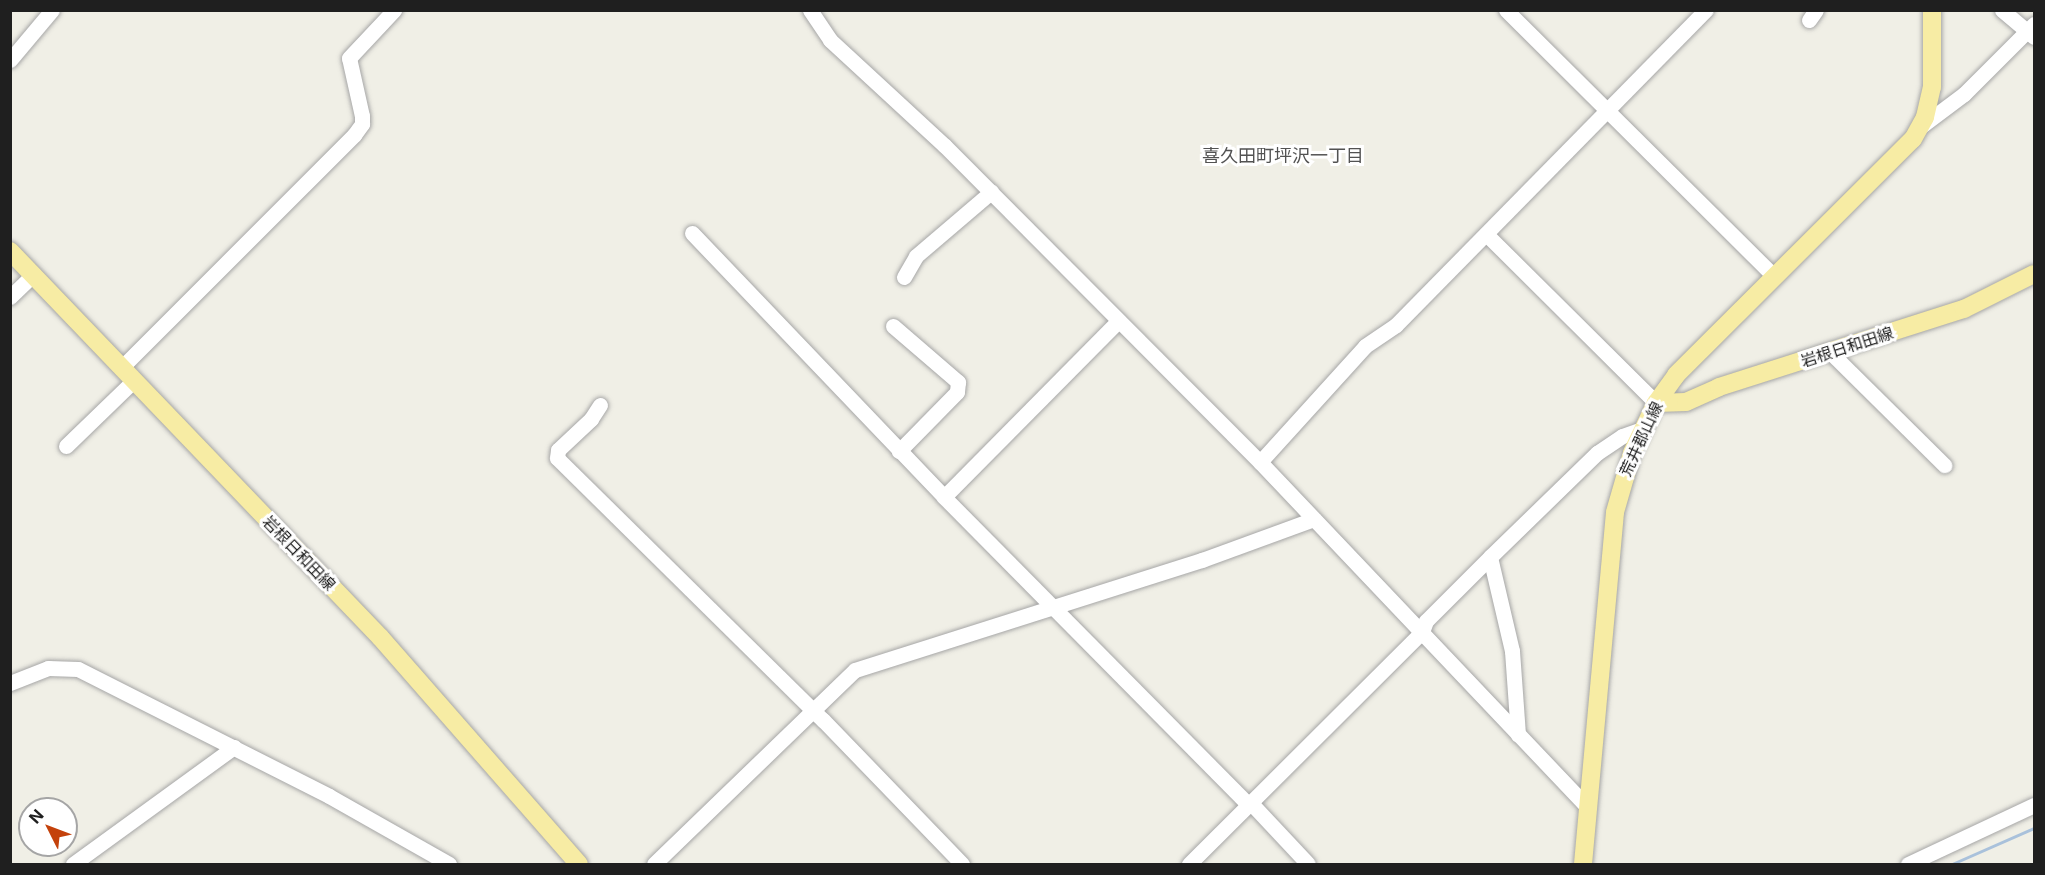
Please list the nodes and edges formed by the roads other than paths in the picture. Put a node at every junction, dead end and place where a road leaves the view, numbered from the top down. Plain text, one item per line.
1 (52, 10) edge
2 (394, 10) edge
3 (810, 10) edge
4 (1506, 10) edge
5 (1706, 10) edge
6 (1932, 10) edge
7 (2002, 10) edge
8 (2032, 31) edge
9 (10, 60) edge
10 (1608, 110) junction
11 (1920, 127) junction
12 (991, 192) junction
13 (692, 233) dead end
14 (1486, 234) junction
15 (10, 251) edge
16 (34, 274) junction
17 (2034, 274) edge
18 (904, 277) dead end
19 (1775, 277) junction
20 (10, 297) edge
21 (1118, 321) junction
22 (893, 326) dead end
23 (1830, 352) junction
24 (127, 375) junction
25 (1656, 403) junction
26 (600, 405) dead end
27 (1642, 429) junction
28 (66, 446) dead end
29 (899, 451) junction
30 (1260, 462) junction
31 (1944, 465) dead end
32 (944, 497) junction
33 (1314, 519) junction
34 (1490, 557) junction
35 (1053, 607) junction
36 (1422, 632) junction
37 (10, 683) edge
38 (812, 709) junction
39 (1518, 735) junction
40 (234, 747) junction
41 (1250, 804) junction
42 (2034, 805) edge
43 (1588, 808) junction
44 (72, 864) edge
45 (449, 864) edge
46 (579, 864) edge
47 (654, 864) edge
48 (962, 864) edge
49 (1189, 864) edge
50 (1308, 864) edge
51 (1583, 864) edge
52 (1908, 864) edge

1 - 9 street
2 - 24 street
3 - 12 street
4 - 10 street
5 - 10 street
6 - 11 main road, 荒井郡山線
7 - 8 street
8 - 11 street
10 - 14 street
10 - 19 street
11 - 19 main road, 荒井郡山線
12 - 18 street
12 - 21 street
13 - 29 street
14 - 25 street
14 - 30 street
15 - 16 main road, 岩根日和田線
16 - 20 street
16 - 24 main road, 岩根日和田線
17 - 23 main road, 岩根日和田線
19 - 25 main road, 荒井郡山線
21 - 30 street
21 - 32 street
22 - 29 street
23 - 25 main road, 岩根日和田線
23 - 31 street
24 - 28 street
24 - 46 main road, 岩根日和田線
25 - 27 main road, 荒井郡山線
26 - 38 street
27 - 34 street
27 - 43 main road, 荒井郡山線
29 - 32 street
30 - 33 street
32 - 35 street
33 - 35 street
33 - 36 street
34 - 36 street
34 - 39 street
35 - 38 street
35 - 41 street
36 - 39 street
36 - 41 street
37 - 40 street
38 - 47 street
38 - 48 street
39 - 43 street
40 - 44 street
40 - 45 street
41 - 49 street
41 - 50 street
42 - 52 street
43 - 51 main road, 荒井郡山線

